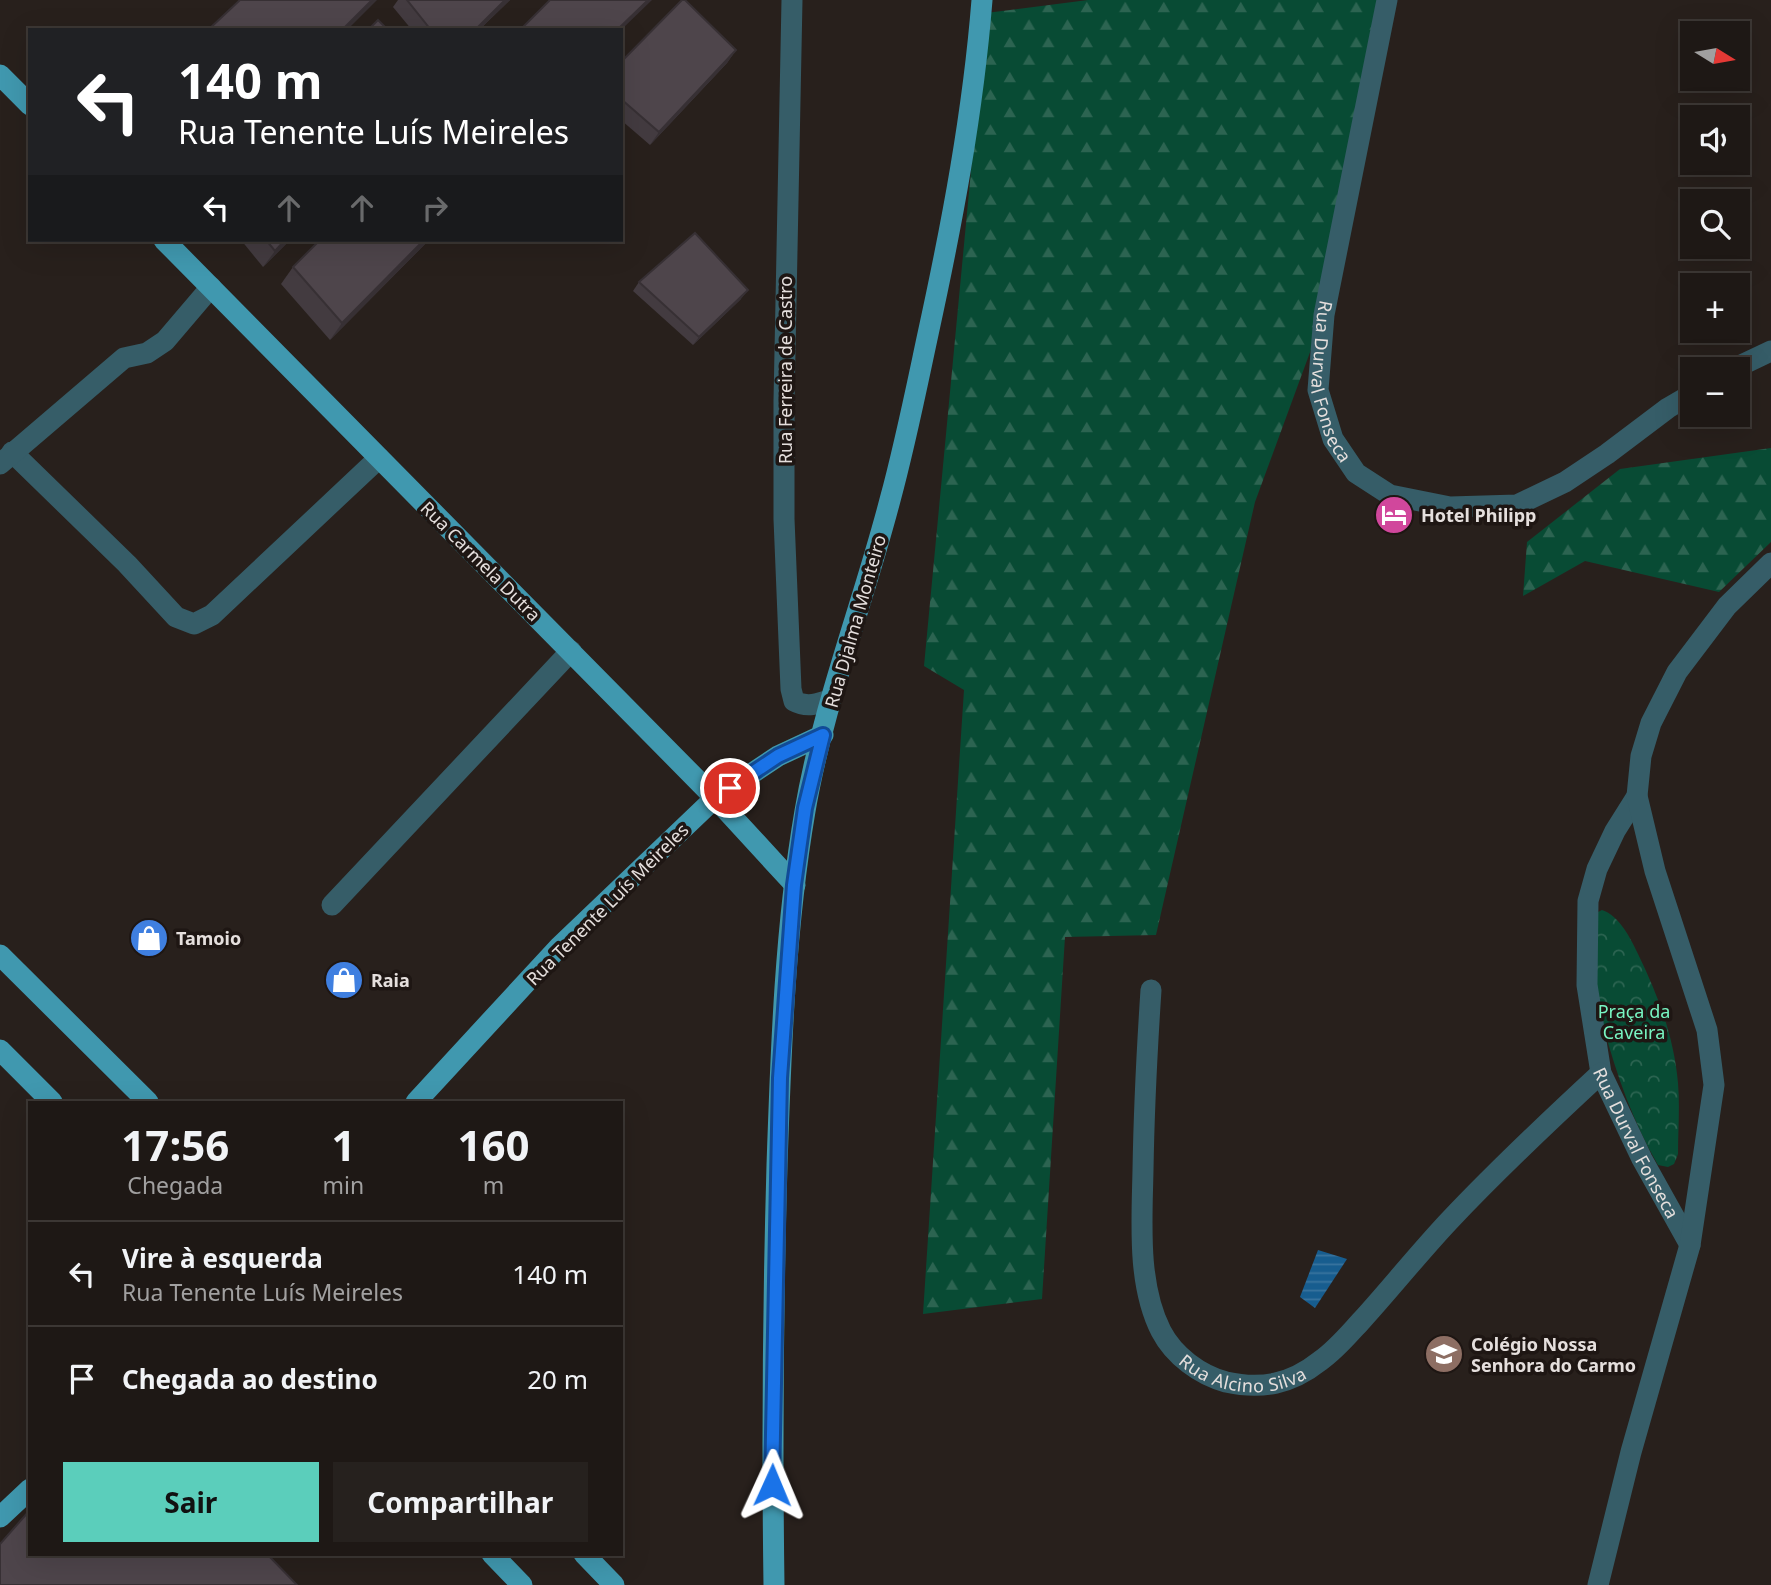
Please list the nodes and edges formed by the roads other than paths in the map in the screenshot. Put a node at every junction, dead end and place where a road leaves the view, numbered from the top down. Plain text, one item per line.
1 (982, 0) edge
2 (1387, 0) edge
3 (791, 1) edge
4 (0, 75) edge
5 (28, 103) edge
6 (165, 242) edge
7 (211, 287) junction
8 (1771, 351) edge
9 (1750, 361) edge
10 (1680, 401) edge
11 (6, 458) edge
12 (379, 458) junction
13 (1771, 563) edge
14 (570, 651) junction
15 (831, 699) junction
16 (823, 735) junction
17 (1637, 796) junction
18 (715, 798) junction
19 (794, 885) junction
20 (332, 905) dead end
21 (0, 955) edge
22 (1151, 990) dead end
23 (0, 1050) edge
24 (1601, 1073) junction
25 (51, 1101) edge
26 (147, 1101) edge
27 (417, 1101) edge
28 (1690, 1245) junction
29 (28, 1491) edge
30 (0, 1517) edge
31 (494, 1556) edge
32 (586, 1556) edge
33 (522, 1585) edge
34 (614, 1585) edge
35 (774, 1585) edge
36 (1598, 1585) edge

1 - 15 main road, Rua Djalma Monteiro
2 - 10 street, Rua Durval Fonseca
3 - 15 street, Rua Ferreira de Castro
4 - 5 main road
6 - 7 main road, Rua Carmela Dutra
7 - 11 street
7 - 12 main road, Rua Carmela Dutra
8 - 9 street
11 - 12 street
12 - 14 main road, Rua Carmela Dutra
13 - 17 street, Rua Durval Fonseca
14 - 18 main road, Rua Carmela Dutra
14 - 20 street
15 - 16 main road, Rua Djalma Monteiro
16 - 18 main road, Rua Tenente Luís Meireles
16 - 19 main road, Rua Djalma Monteiro
17 - 24 street, Rua Durval Fonseca
17 - 28 street, Rua Durval Fonseca
18 - 19 main road, Rua Carmela Dutra
18 - 27 main road, Rua Tenente Luís Meireles
19 - 35 main road, Rua Djalma Monteiro
21 - 26 main road
22 - 24 street, Rua Alcino Silva
23 - 25 main road
24 - 28 street, Rua Durval Fonseca
28 - 36 street, Rua Durval Fonseca
29 - 30 main road
31 - 33 main road
32 - 34 main road

